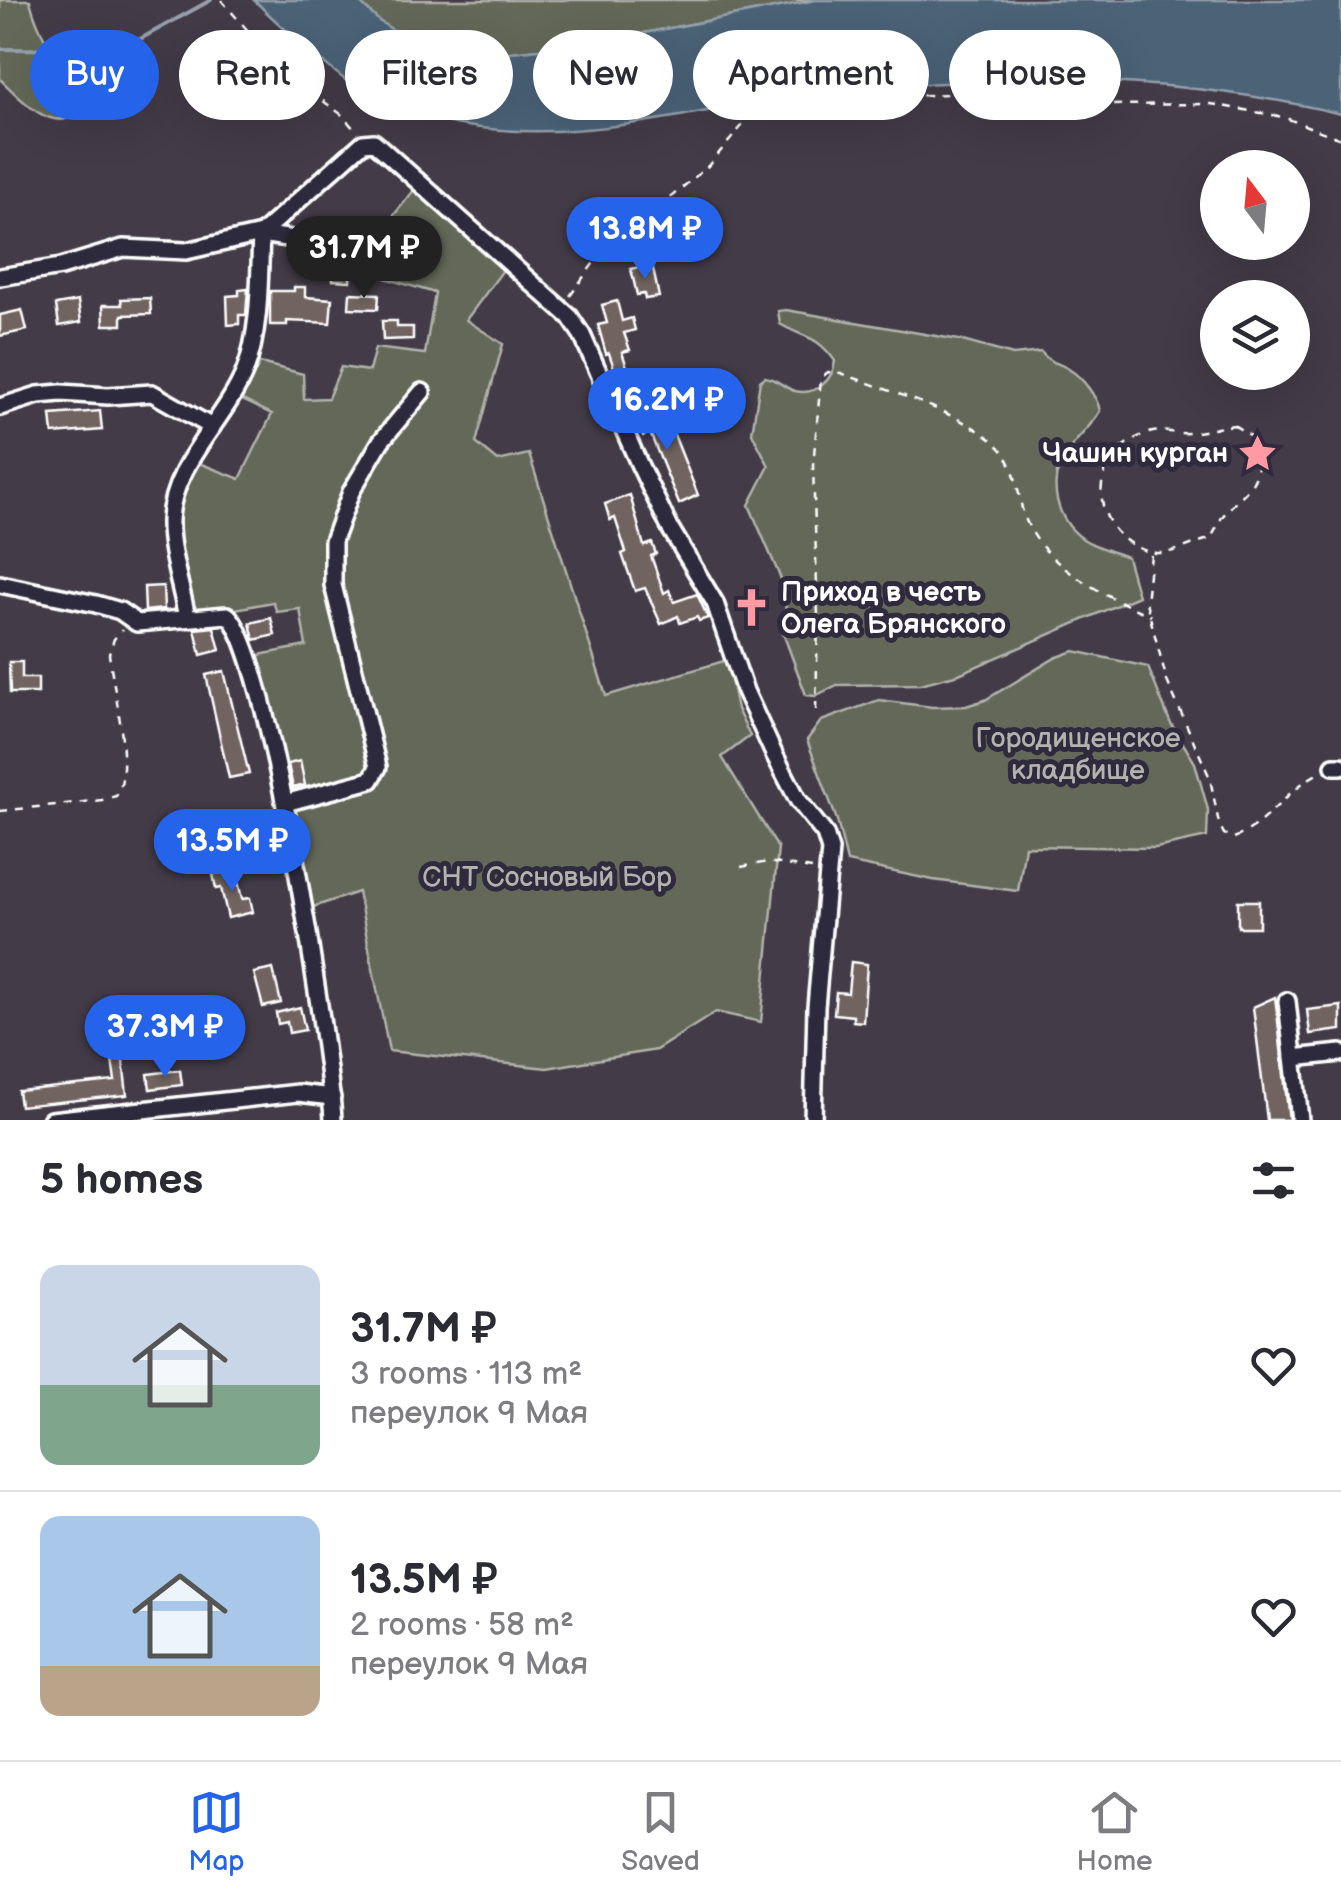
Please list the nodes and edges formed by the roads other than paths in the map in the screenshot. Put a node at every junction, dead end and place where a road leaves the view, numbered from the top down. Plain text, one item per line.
1 (262, 234) junction
2 (331, 245) dead end
3 (0, 278) edge
4 (422, 392) dead end
5 (0, 407) edge
6 (212, 427) junction
7 (0, 584) edge
8 (188, 618) junction
9 (285, 803) junction
10 (1287, 1001) dead end
11 (1341, 1053) edge
12 (1294, 1058) junction
13 (332, 1097) junction
14 (51, 1120) edge
15 (334, 1120) edge
16 (813, 1120) edge
17 (1300, 1120) edge

1 - 2 street
1 - 3 street
1 - 6 street
1 - 16 street
4 - 9 street
5 - 6 street
6 - 8 street
7 - 8 street
8 - 9 street
9 - 13 street
10 - 12 street
11 - 12 street
12 - 17 street
13 - 14 street
13 - 15 street

